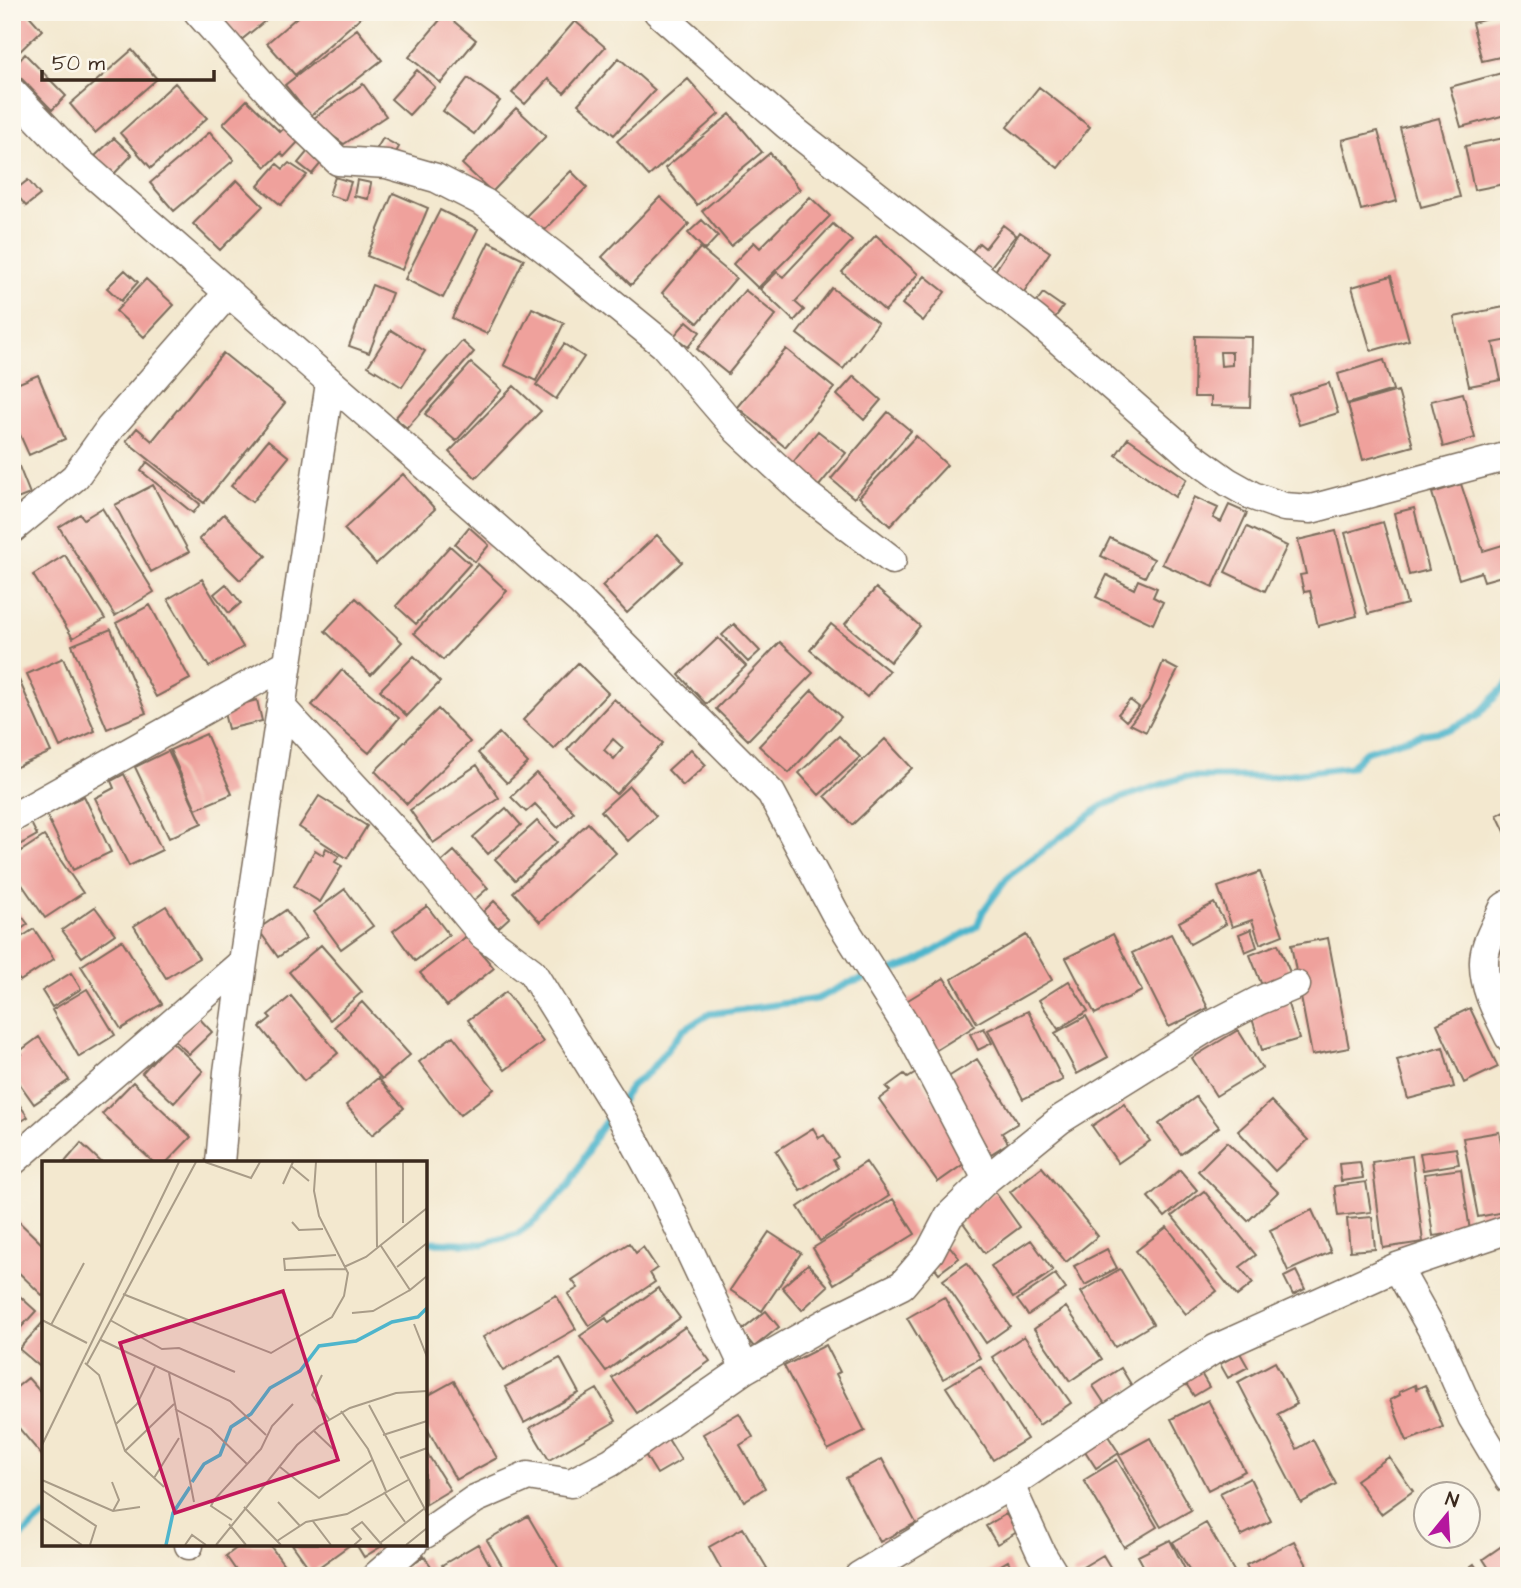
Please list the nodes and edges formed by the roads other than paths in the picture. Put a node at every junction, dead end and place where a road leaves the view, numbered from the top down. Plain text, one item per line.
1 (198, 12) edge
2 (658, 12) edge
3 (12, 92) edge
4 (228, 293) junction
5 (330, 383) junction
6 (1509, 456) edge
7 (12, 529) edge
8 (892, 560) dead end
9 (288, 663) junction
10 (281, 707) junction
11 (12, 818) edge
12 (1509, 904) edge
13 (243, 962) junction
14 (1296, 985) dead end
15 (1509, 1037) edge
16 (220, 1161) edge
17 (12, 1162) edge
18 (987, 1179) junction
19 (1509, 1229) edge
20 (1397, 1267) junction
21 (745, 1369) junction
22 (1509, 1479) edge
23 (1010, 1485) junction
24 (427, 1533) edge
25 (411, 1546) edge
26 (376, 1576) edge
27 (859, 1576) edge
28 (1055, 1576) edge

1 - 8 street
2 - 6 street
3 - 4 street
4 - 5 street
4 - 7 street
5 - 9 street
5 - 18 street
9 - 10 street
9 - 11 street
10 - 13 street
10 - 21 street
12 - 15 street
13 - 16 street
13 - 17 street
14 - 18 street
18 - 21 street
19 - 20 street
20 - 22 street
20 - 23 street
21 - 24 street
23 - 27 street
23 - 28 street
25 - 26 street

